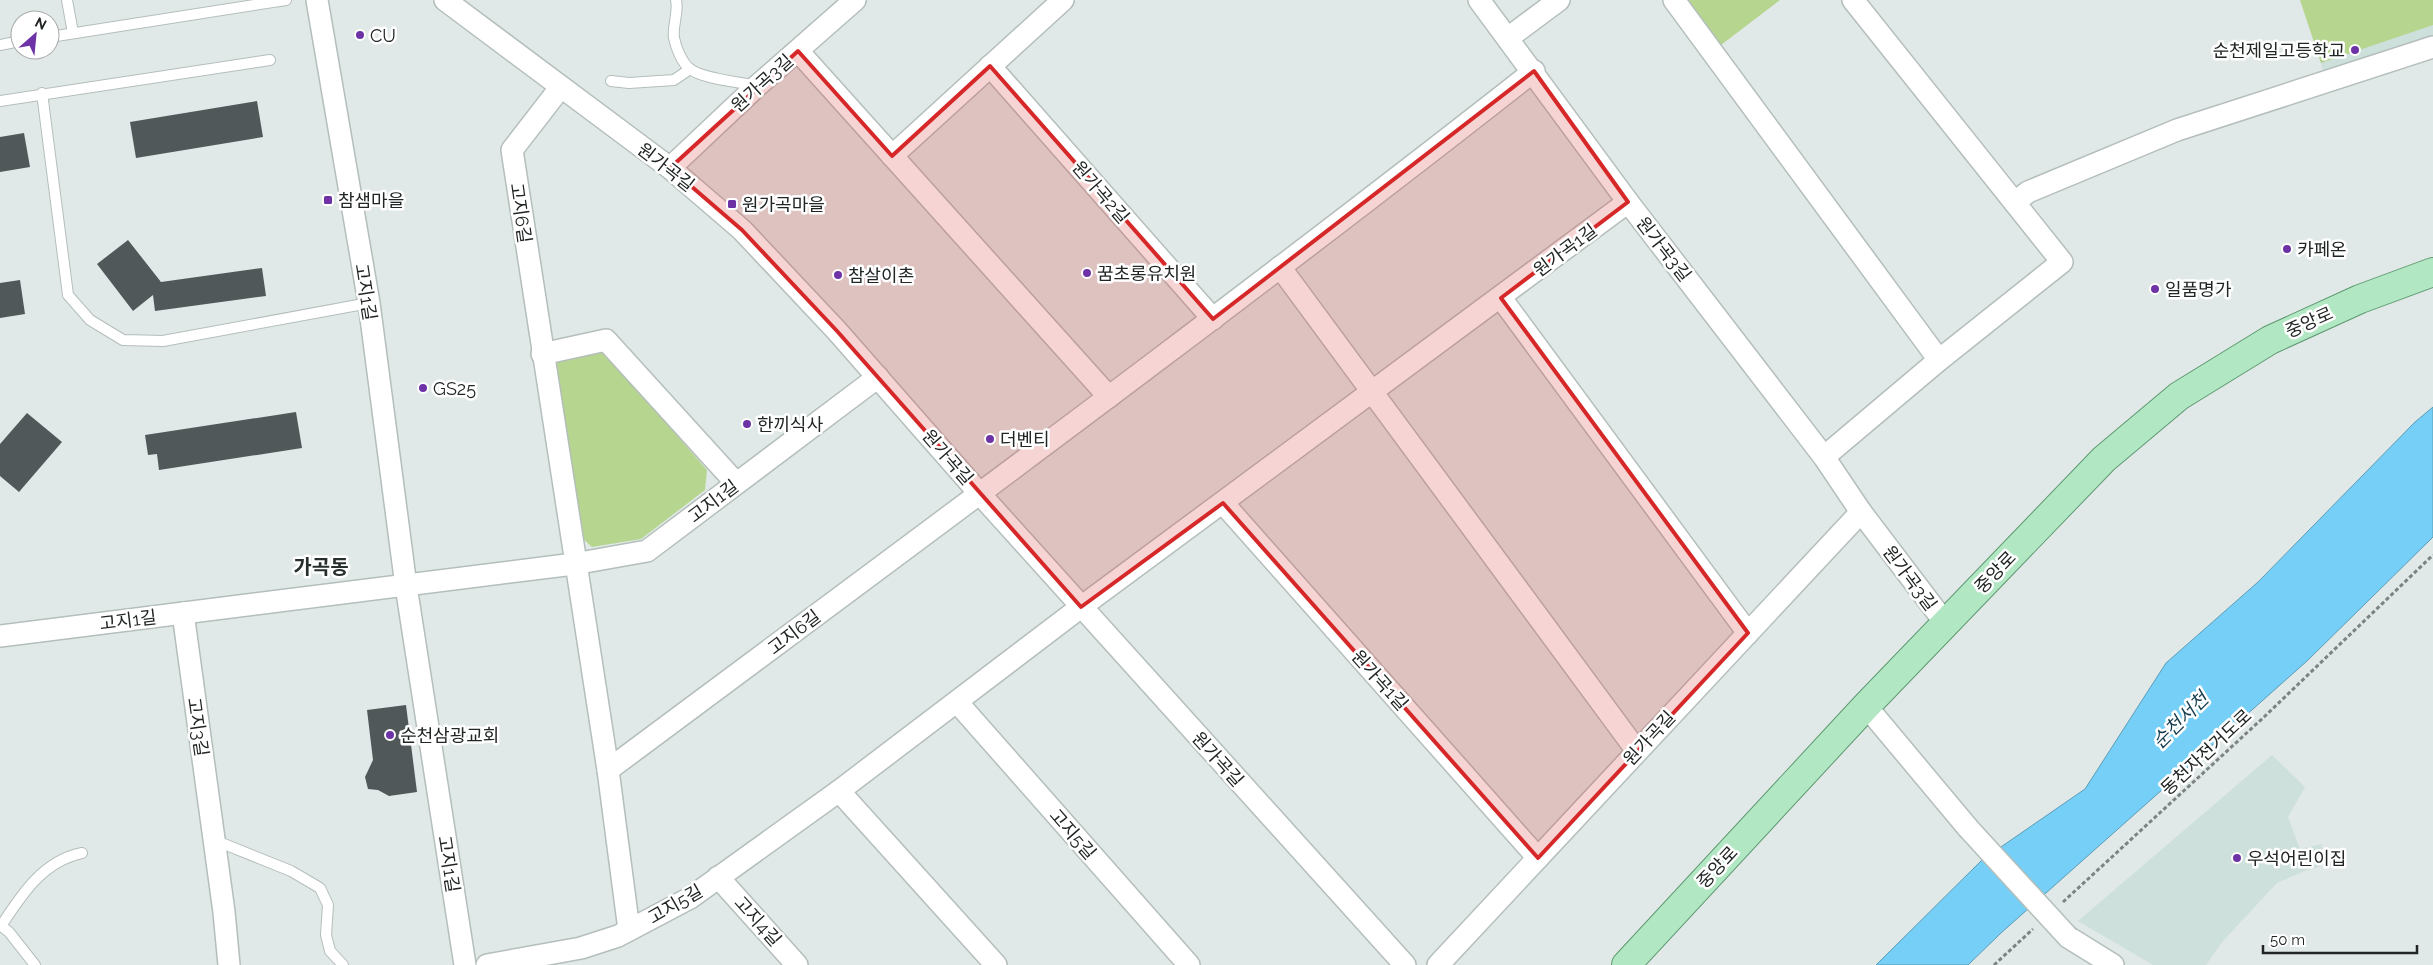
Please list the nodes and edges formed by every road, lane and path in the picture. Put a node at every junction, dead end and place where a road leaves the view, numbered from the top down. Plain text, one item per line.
1 (67, 0) edge
2 (286, 0) edge
3 (317, 0) edge
4 (444, 0) edge
5 (676, 0) edge
6 (856, 0) edge
7 (1063, 0) edge
8 (1479, 0) edge
9 (1559, 0) edge
10 (1674, 0) edge
11 (1853, 0) edge
12 (73, 33) junction
13 (60, 35) edge
14 (1508, 38) junction
15 (2433, 47) edge
16 (798, 51) junction
17 (270, 60) dead end
18 (990, 66) junction
19 (690, 69) junction
20 (1534, 71) junction
21 (611, 81) dead end
22 (757, 86) junction
23 (560, 88) junction
24 (42, 93) junction
25 (0, 101) edge
26 (892, 156) junction
27 (670, 168) junction
28 (1628, 202) junction
29 (2015, 202) junction
30 (1280, 267) junction
31 (2433, 272) edge
32 (1501, 298) junction
33 (369, 303) junction
34 (1212, 319) junction
35 (542, 354) junction
36 (1939, 360) junction
37 (878, 377) junction
38 (1374, 392) junction
39 (1109, 398) junction
40 (1824, 457) junction
41 (736, 483) junction
42 (980, 494) junction
43 (1223, 503) junction
44 (1861, 512) junction
45 (2433, 555) edge
46 (574, 564) junction
47 (406, 586) junction
48 (1081, 607) junction
49 (183, 613) junction
50 (1946, 624) junction
51 (1748, 633) junction
52 (0, 636) edge
53 (957, 702) junction
54 (1866, 706) junction
55 (1637, 751) junction
56 (608, 770) junction
57 (839, 790) junction
58 (214, 840) junction
59 (82, 853) dead end
60 (1538, 858) junction
61 (718, 877) junction
62 (2060, 905) dead end
63 (0, 925) edge
64 (2038, 925) dead end
65 (629, 930) junction
66 (35, 965) edge
67 (229, 965) edge
68 (343, 965) edge
69 (465, 965) edge
70 (487, 965) edge
71 (797, 965) edge
72 (996, 965) edge
73 (1189, 965) edge
74 (1405, 965) edge
75 (1438, 965) edge
76 (1626, 965) edge
77 (1994, 965) edge
78 (2113, 965) edge

1 - 12 lane
2 - 12 lane
3 - 33 street, 고지1길
4 - 23 street, 원가곡길
5 - 19 lane
6 - 16 street, 원가곡3길
7 - 18 street
8 - 14 street, 원가곡3길
9 - 14 street
10 - 36 street
11 - 29 street
12 - 13 lane
14 - 20 street, 원가곡3길
15 - 29 street
16 - 22 street, 원가곡3길
16 - 26 street
17 - 24 lane
18 - 26 street
18 - 34 street, 원가곡2길
19 - 21 lane
19 - 22 lane
20 - 28 street, 원가곡3길
20 - 30 street
22 - 27 street, 원가곡3길
23 - 27 street, 원가곡길
23 - 35 street, 고지6길
24 - 25 lane
24 - 33 lane
26 - 39 street
27 - 37 street, 원가곡길
28 - 32 street, 원가곡1길
28 - 40 street, 원가곡3길
29 - 36 street
30 - 34 street
30 - 38 street
31 - 50 main road, 중앙로
32 - 38 street, 원가곡1길
32 - 51 street
33 - 47 street, 고지1길
34 - 39 street
35 - 41 street
35 - 46 street, 고지6길
36 - 40 street
37 - 41 street, 고지1길
37 - 42 street, 원가곡길
38 - 43 street, 원가곡1길
38 - 55 street
39 - 42 street
40 - 44 street, 원가곡3길
41 - 46 street, 고지1길
42 - 48 street, 원가곡길
42 - 56 street, 고지6길
43 - 48 street, 원가곡1길
43 - 60 street, 원가곡1길
44 - 50 street, 원가곡3길
44 - 51 street, 원가곡길
45 - 62 path, 동천자전거도로
46 - 47 street, 고지1길
46 - 56 street, 고지6길
47 - 49 street, 고지1길
47 - 69 street, 고지1길
48 - 53 street, 고지5길
48 - 74 street, 원가곡길
49 - 52 street, 고지1길
49 - 58 street, 고지3길
50 - 54 main road, 중앙로
51 - 55 street, 원가곡길
53 - 57 street, 고지5길
53 - 73 street, 고지5길
54 - 76 main road, 중앙로
54 - 78 street, bridge
55 - 60 street, 원가곡길
56 - 65 street, 고지6길
57 - 61 street, 고지5길
57 - 72 street
58 - 67 street, 고지3길
58 - 68 lane
59 - 63 lane
60 - 75 street, 원가곡길
61 - 65 street, 고지5길
61 - 71 street, 고지4길
63 - 66 lane
64 - 77 path
65 - 70 street, 고지5길

